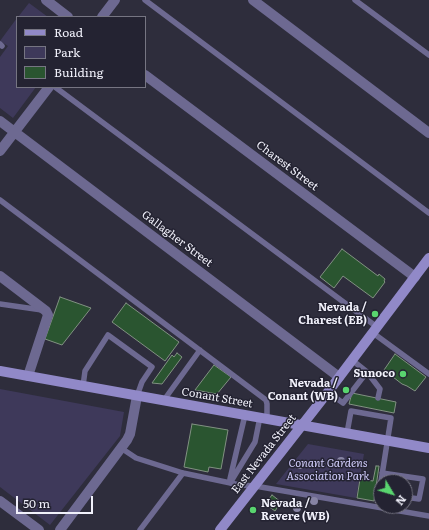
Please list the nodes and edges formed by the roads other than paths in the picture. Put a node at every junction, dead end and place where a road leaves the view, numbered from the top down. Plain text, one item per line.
1 (46, 0) edge
2 (115, 0) edge
3 (145, 0) edge
4 (253, 0) edge
5 (355, 0) edge
6 (67, 16) edge
7 (103, 16) edge
8 (429, 55) edge
9 (146, 76) edge
10 (48, 88) edge
11 (56, 88) edge
12 (0, 121) edge
13 (14, 132) junction
14 (429, 133) edge
15 (0, 151) edge
16 (0, 200) edge
17 (429, 213) edge
18 (429, 258) edge
19 (0, 276) edge
20 (414, 278) junction
21 (0, 304) edge
22 (46, 311) junction
23 (375, 330) junction
24 (200, 350) junction
25 (352, 360) junction
26 (0, 371) edge
27 (368, 372) junction
28 (429, 374) edge
29 (28, 376) junction
30 (339, 377) junction
31 (83, 386) junction
32 (328, 392) junction
33 (137, 396) junction
34 (378, 398) dead end
35 (164, 400) junction
36 (343, 403) junction
37 (351, 410) junction
38 (245, 415) junction
39 (263, 418) junction
40 (302, 425) junction
41 (347, 433) junction
42 (387, 440) junction
43 (121, 448) junction
44 (429, 448) edge
45 (183, 473) junction
46 (382, 473) joint
47 (389, 474) edge
48 (413, 478) edge
49 (230, 483) junction
50 (255, 486) junction
51 (413, 498) edge
52 (0, 501) edge
53 (429, 516) edge
54 (39, 530) edge
55 (60, 530) edge
56 (140, 530) edge
57 (220, 530) edge

1 - 6 street
2 - 7 street
3 - 17 lane
4 - 14 street
5 - 8 lane
9 - 20 street, Charest Street
10 - 13 street
11 - 23 lane
12 - 13 street, Gallagher Street
13 - 15 street
13 - 30 street, Gallagher Street
16 - 24 lane
18 - 20 main road, East Nevada Street
19 - 22 street
20 - 23 main road, East Nevada Street
21 - 22 lane
22 - 29 street
23 - 25 main road, East Nevada Street
23 - 28 lane
24 - 35 lane
24 - 39 lane
25 - 27 lane
25 - 30 main road, East Nevada Street
26 - 29 main road, Conant Street
27 - 34 lane
27 - 36 lane
29 - 31 main road, Conant Street
30 - 32 main road, East Nevada Street
31 - 33 main road, Conant Street
31 - 33 lane
32 - 36 lane
32 - 40 main road, East Nevada Street
33 - 35 main road, Conant Street
33 - 43 street
35 - 38 main road, Conant Street
36 - 37 lane
37 - 41 lane
37 - 42 lane
38 - 39 main road, Conant Street
38 - 49 lane
39 - 40 main road, Conant Street
39 - 49 lane
40 - 41 main road, Conant Street
40 - 50 main road, East Nevada Street
41 - 42 main road, Conant Street
42 - 44 main road, Conant Street
42 - 46 lane
43 - 45 lane
43 - 55 street
45 - 49 lane
45 - 56 lane
46 - 47 lane
48 - 51 lane
49 - 50 lane
50 - 53 lane
50 - 57 main road, East Nevada Street
52 - 54 street

